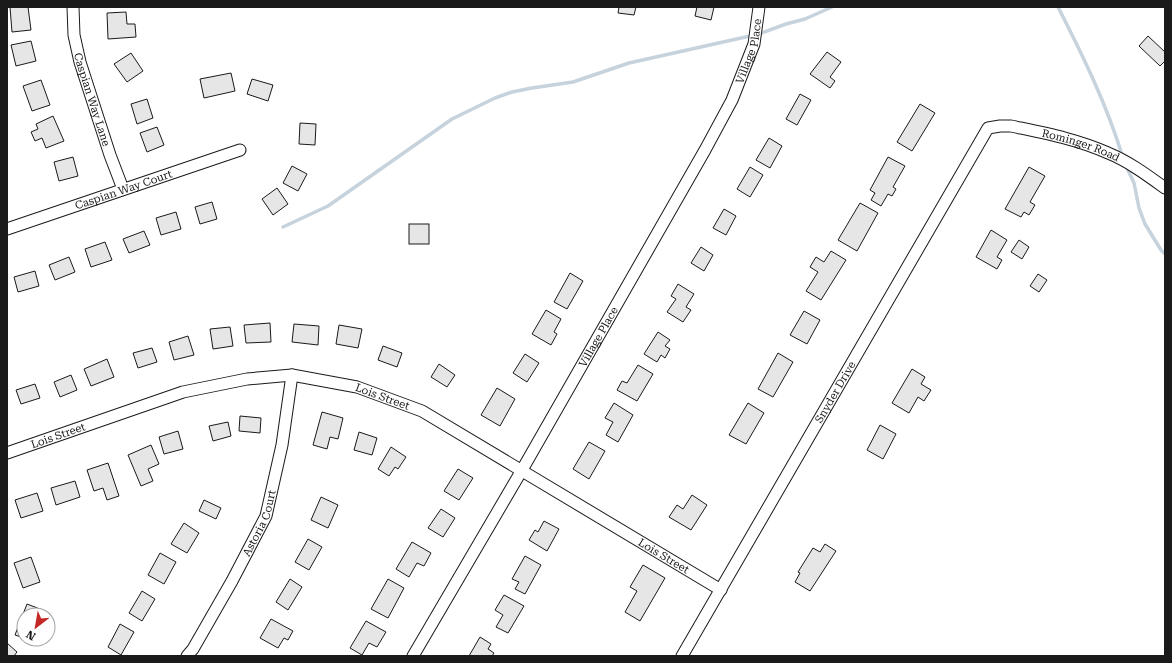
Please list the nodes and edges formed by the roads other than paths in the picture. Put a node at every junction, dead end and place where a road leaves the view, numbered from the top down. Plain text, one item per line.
1 (73, 7) edge
2 (759, 7) edge
3 (988, 128) joint
4 (240, 150) dead end
5 (1165, 188) edge
6 (123, 189) junction
7 (7, 229) edge
8 (292, 375) junction
9 (8, 451) edge
10 (522, 470) junction
11 (721, 590) junction
12 (187, 656) edge
13 (413, 656) edge
14 (682, 656) edge

1 - 6 street, Caspian Way Lane
2 - 10 street, Village Place
3 - 5 street, Rominger Road
3 - 11 street, Snyder Drive
4 - 6 street, Caspian Way Court
6 - 7 street, Caspian Way Court
8 - 9 street, Lois Street
8 - 10 street, Lois Street
8 - 12 street, Astoria Court
10 - 11 street, Lois Street
10 - 13 street, Village Place
11 - 14 street, Snyder Drive

